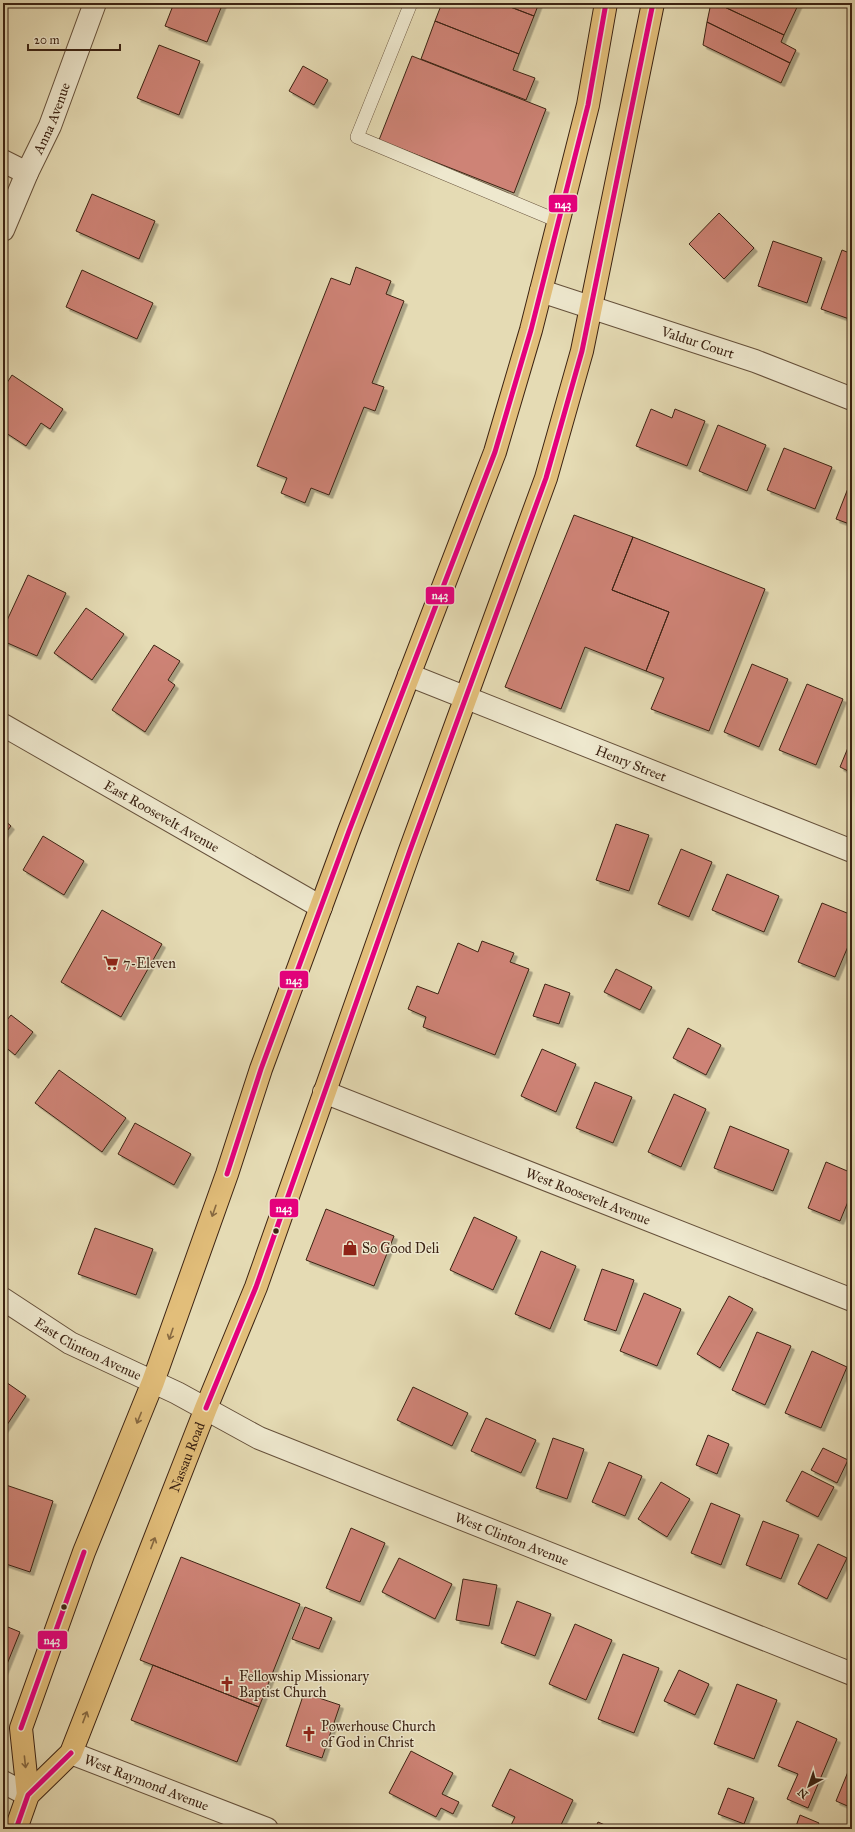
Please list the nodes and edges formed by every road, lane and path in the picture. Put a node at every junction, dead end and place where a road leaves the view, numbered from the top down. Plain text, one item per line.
1 (95, 3) edge
2 (411, 3) edge
3 (606, 3) edge
4 (653, 3) edge
5 (3, 161) edge
6 (27, 173) junction
7 (558, 221) junction
8 (3, 230) edge
9 (541, 291) junction
10 (591, 306) junction
11 (852, 400) edge
12 (409, 675) junction
13 (466, 698) junction
14 (3, 725) edge
15 (852, 851) edge
16 (321, 907) junction
17 (324, 1092) junction
18 (3, 1299) edge
19 (852, 1300) edge
20 (154, 1382) junction
21 (177, 1393) joint
22 (206, 1408) junction
23 (852, 1674) edge
24 (71, 1753) junction
25 (3, 1782) edge
26 (28, 1795) junction
27 (16, 1829) edge
28 (268, 1829) edge

1 - 6 street, Anna Avenue
2 - 7 lane
3 - 7 main road, Nassau Road
4 - 10 main road, Nassau Road
5 - 6 street
6 - 8 street, Anna Avenue
7 - 9 main road, Nassau Road
9 - 10 street, Valdur Court
9 - 12 main road, Nassau Road
10 - 11 street, Valdur Court
10 - 13 main road, Nassau Road
12 - 13 street, Henry Street
12 - 16 main road, Nassau Road
13 - 15 street, Henry Street
13 - 17 main road, Nassau Road
14 - 16 street, East Roosevelt Avenue
16 -> 20 main road, Nassau Road
17 - 19 street, West Roosevelt Avenue
17 - 22 main road, Nassau Road
18 - 20 street, East Clinton Avenue
20 - 21 street, East Clinton Avenue
20 -> 26 main road, Nassau Road
21 - 22 street, West Clinton Avenue
22 - 23 street, West Clinton Avenue
24 -> 22 main road, Nassau Road
24 - 26 main road, Nassau Road
24 - 28 street, West Raymond Avenue
25 - 26 street
26 - 27 main road, Nassau Road

